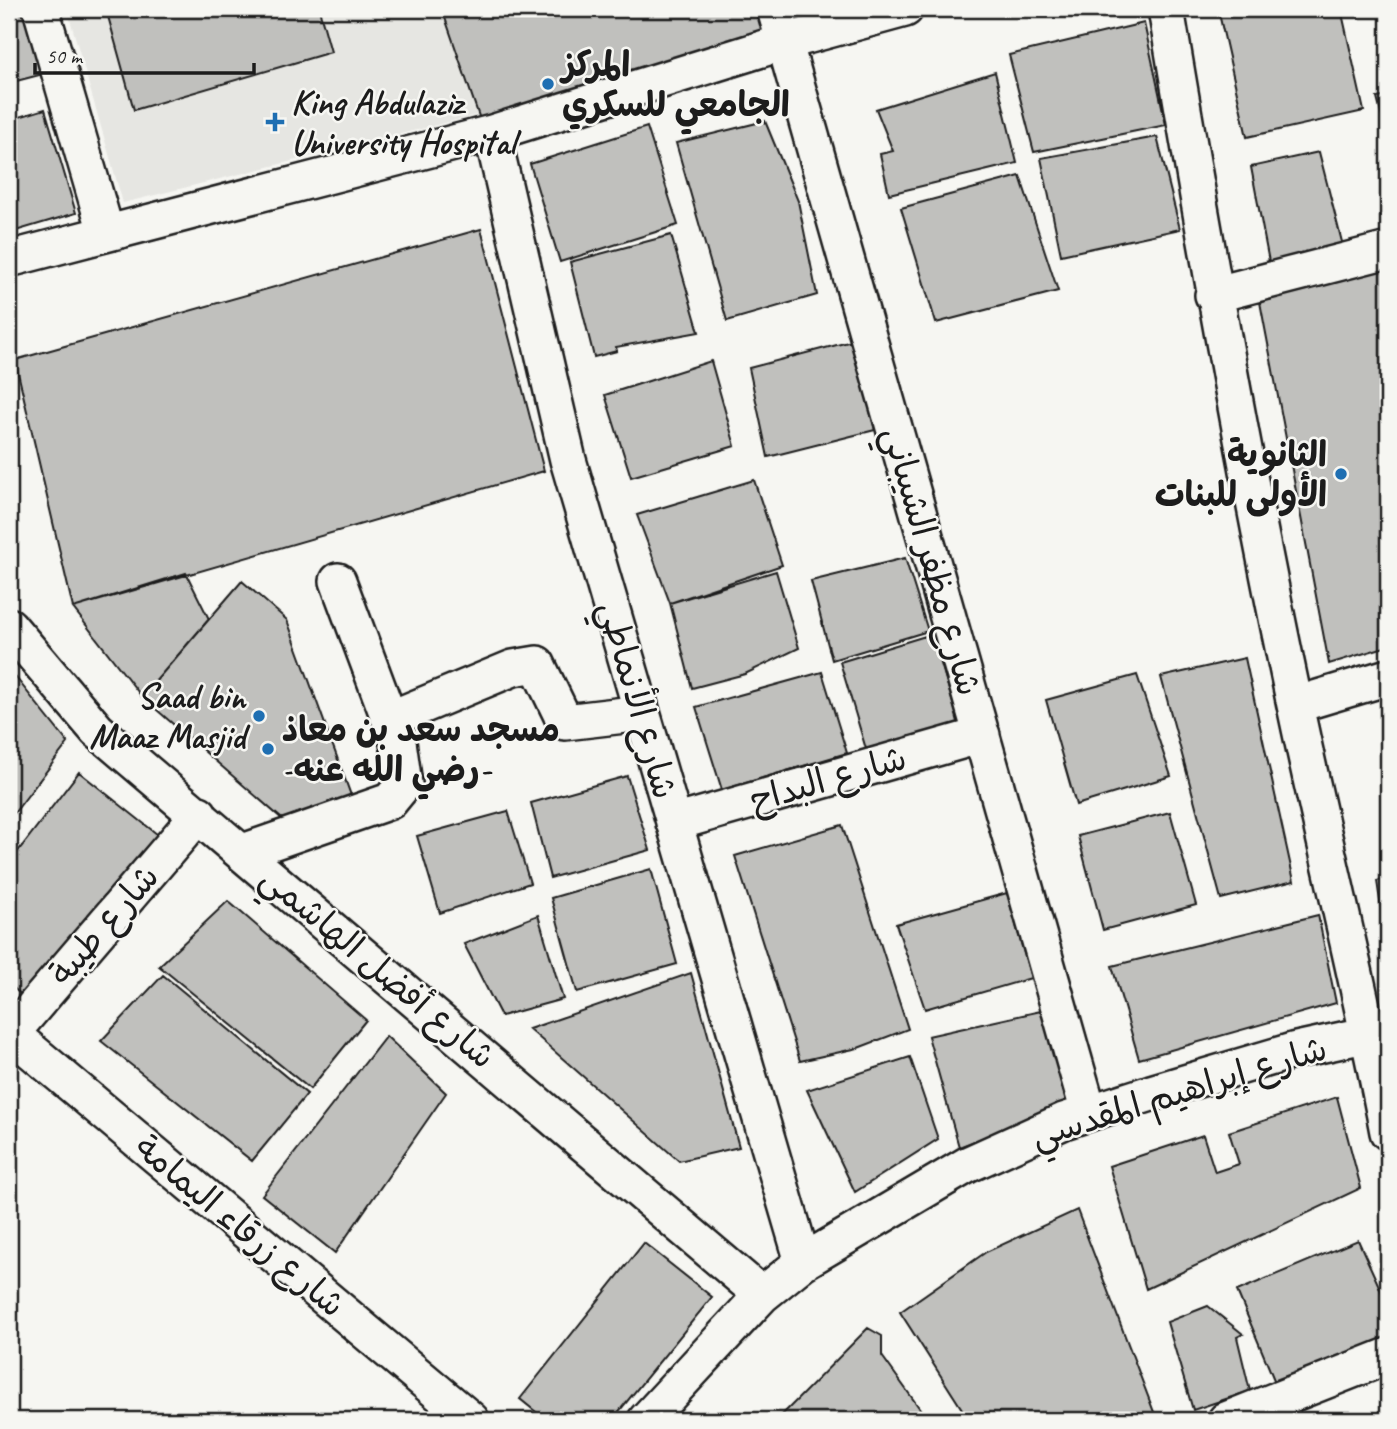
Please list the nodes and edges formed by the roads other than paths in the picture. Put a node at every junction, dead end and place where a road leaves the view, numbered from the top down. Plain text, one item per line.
1 (41, 9) edge
2 (775, 9) edge
3 (905, 9) edge
4 (1166, 9) edge
5 (784, 42) junction
6 (492, 133) junction
7 (106, 232) junction
8 (1388, 250) edge
9 (9, 259) edge
10 (1213, 295) junction
11 (338, 581) dead end
12 (9, 626) edge
13 (1388, 677) edge
14 (1295, 705) junction
15 (642, 713) junction
16 (390, 719) junction
17 (982, 735) junction
18 (198, 814) junction
19 (674, 823) junction
20 (243, 852) junction
21 (1379, 1032) edge
22 (10, 1034) edge
23 (1089, 1113) junction
24 (1388, 1132) edge
25 (803, 1262) junction
26 (762, 1295) junction
27 (1388, 1356) edge
28 (471, 1420) edge
29 (646, 1420) edge
30 (1226, 1420) edge

1 - 7 street
2 - 5 street, شارع مظفر الشيباني
3 - 5 street
4 - 10 street
5 - 6 street
5 - 17 street, شارع مظفر الشيباني
6 - 7 street
6 - 15 street, شارع الأنماطي
7 - 9 street
8 - 10 street
10 - 14 street
11 - 16 street
12 - 18 street, شارع أفضل الهاشمي
13 - 14 street
14 - 21 street
15 - 16 street
15 - 19 street, شارع الأنماطي
16 - 20 street
17 - 19 street, شارع البداح
17 - 23 street, شارع مظفر الشيباني
18 - 20 street, شارع أفضل الهاشمي
18 - 22 street, شارع طيبة
19 - 25 street, شارع الأنماطي
20 - 26 street, شارع أفضل الهاشمي
21 - 23 street, شارع إبراهيم المقدسي
21 - 24 street
22 - 28 street, شارع زرقاء اليمامة
23 - 25 street, شارع إبراهيم المقدسي
25 - 26 street, شارع إبراهيم المقدسي
26 - 29 street, شارع إبراهيم المقدسي
27 - 30 street

